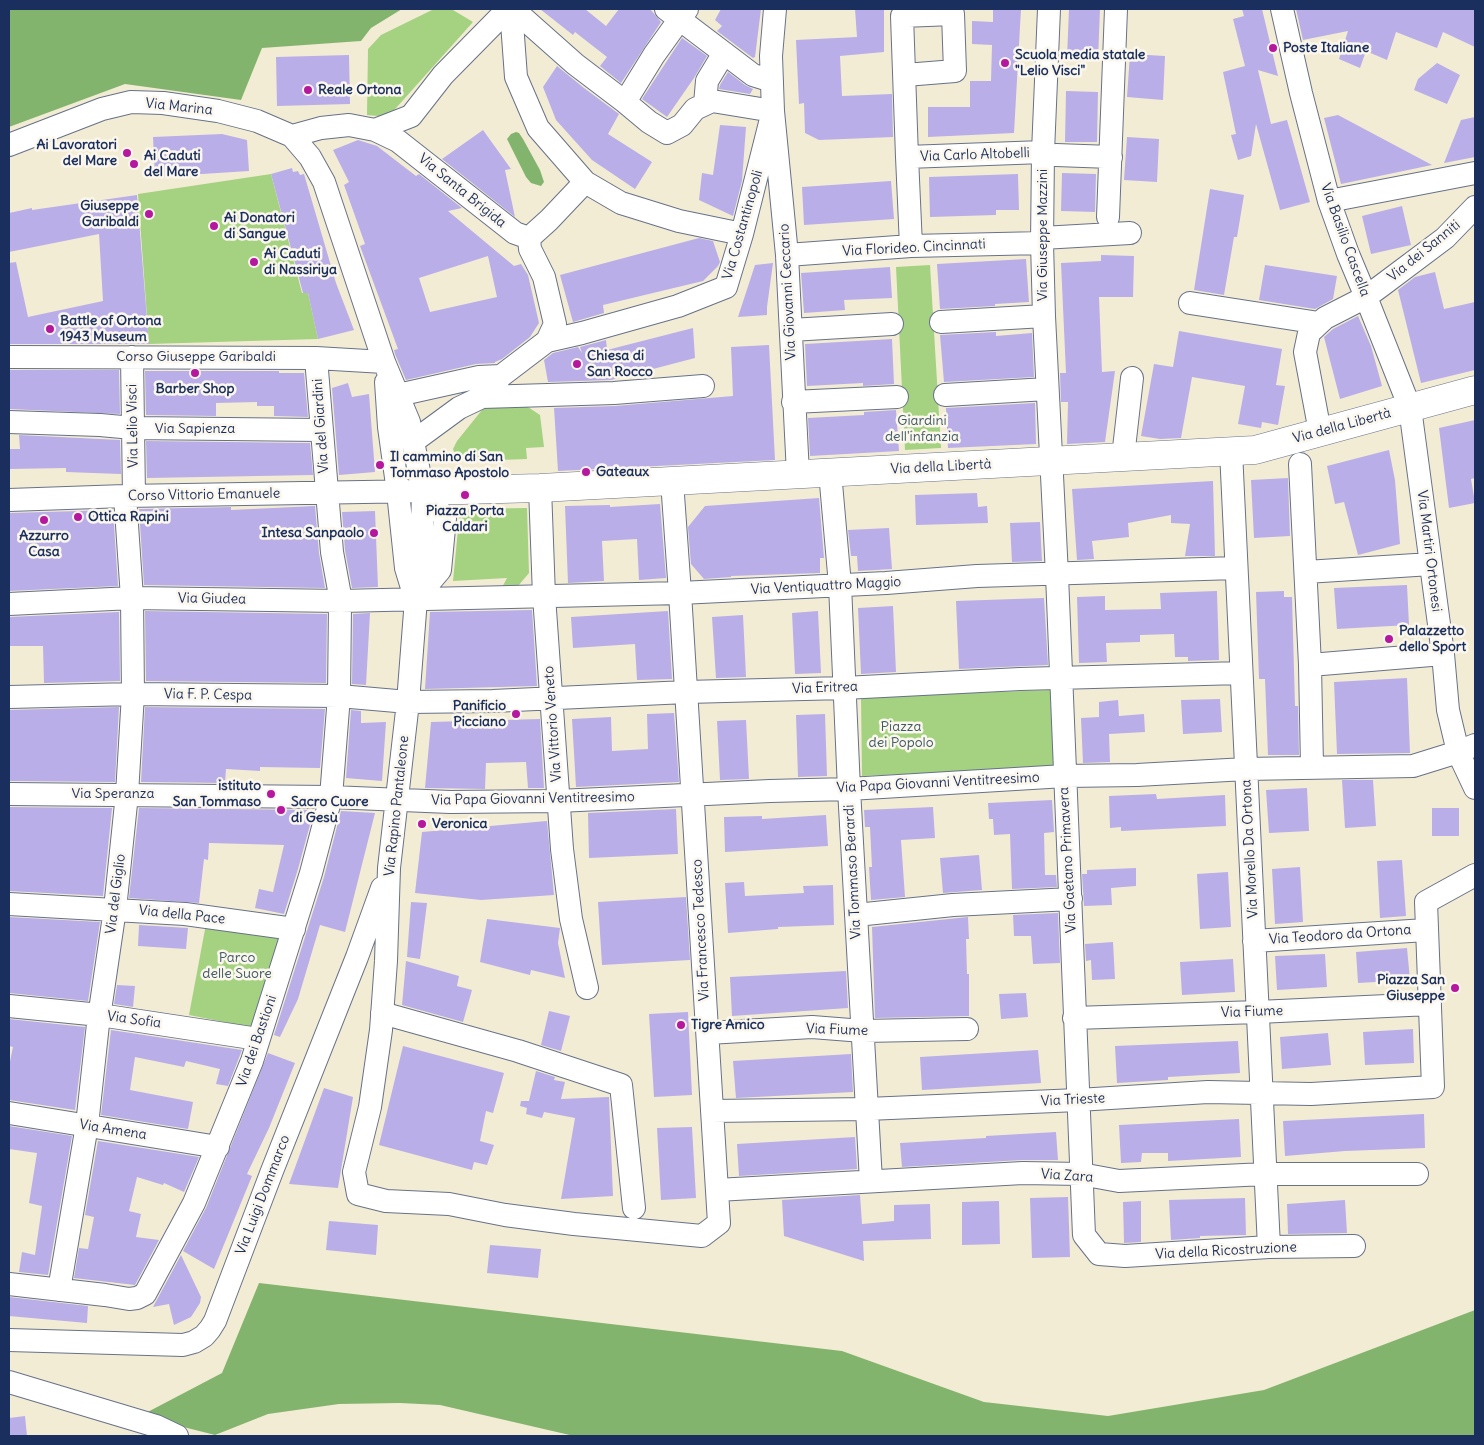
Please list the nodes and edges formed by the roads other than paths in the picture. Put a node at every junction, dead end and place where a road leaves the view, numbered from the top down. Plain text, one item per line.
1 (511, 9) edge
2 (775, 9) edge
3 (1049, 9) edge
4 (1116, 9) edge
5 (1282, 9) edge
6 (678, 12) edge
7 (724, 53) junction
8 (905, 75) dead end
9 (772, 81) junction
10 (625, 102) junction
11 (705, 104) junction
12 (774, 111) junction
13 (375, 130) junction
14 (292, 136) junction
15 (9, 145) edge
16 (1049, 153) junction
17 (907, 157) junction
18 (1111, 157) junction
19 (1475, 173) edge
20 (585, 182) junction
21 (1329, 201) junction
22 (1475, 207) edge
23 (1108, 217) dead end
24 (1130, 233) dead end
25 (742, 234) junction
26 (529, 238) junction
27 (1042, 240) junction
28 (911, 246) junction
29 (787, 255) junction
30 (1366, 297) junction
31 (1190, 303) dead end
32 (1044, 316) junction
33 (941, 322) dead end
34 (892, 324) dead end
35 (1319, 324) junction
36 (791, 330) junction
37 (547, 341) junction
38 (9, 357) edge
39 (132, 357) junction
40 (316, 358) junction
41 (384, 362) junction
42 (502, 376) junction
43 (1132, 378) dead end
44 (703, 386) dead end
45 (1047, 389) junction
46 (1475, 390) edge
47 (398, 395) junction
48 (945, 395) dead end
49 (482, 397) junction
50 (897, 397) dead end
51 (794, 402) junction
52 (1410, 408) junction
53 (9, 422) edge
54 (133, 428) junction
55 (321, 430) junction
56 (1320, 432) junction
57 (414, 441) junction
58 (1231, 451) junction
59 (1123, 457) junction
60 (1051, 461) junction
61 (1300, 464) dead end
62 (830, 472) junction
63 (798, 474) junction
64 (672, 481) junction
65 (540, 488) junction
66 (411, 492) junction
67 (326, 493) junction
68 (129, 496) junction
69 (9, 500) edge
70 (1431, 564) junction
71 (1236, 568) junction
72 (1306, 572) junction
73 (1057, 575) junction
74 (840, 585) junction
75 (680, 593) junction
76 (544, 596) junction
77 (132, 598) junction
78 (416, 599) junction
79 (340, 603) junction
80 (9, 604) edge
81 (1443, 654) junction
82 (1310, 665) junction
83 (1241, 673) junction
84 (1060, 679) junction
85 (844, 688) junction
86 (686, 692) junction
87 (133, 694) junction
88 (339, 696) junction
89 (9, 697) edge
90 (551, 699) junction
91 (408, 702) junction
92 (1467, 748) edge
93 (1312, 766) junction
94 (1246, 769) junction
95 (1064, 776) junction
96 (1475, 788) edge
97 (848, 789) junction
98 (9, 794) edge
99 (127, 794) junction
100 (693, 795) junction
101 (331, 797) junction
102 (397, 799) junction
103 (558, 801) junction
104 (389, 868) junction
105 (1475, 875) edge
106 (1070, 899) junction
107 (9, 904) edge
108 (115, 909) junction
109 (856, 915) junction
110 (294, 929) junction
111 (1426, 930) junction
112 (1254, 941) junction
113 (587, 988) dead end
114 (1430, 1004) junction
115 (9, 1006) edge
116 (1258, 1012) junction
117 (382, 1013) junction
118 (100, 1016) junction
119 (1074, 1018) junction
120 (967, 1029) dead end
121 (862, 1031) junction
122 (708, 1033) junction
123 (258, 1039) junction
124 (1262, 1093) junction
125 (1078, 1100) junction
126 (867, 1109) junction
127 (712, 1111) junction
128 (9, 1113) edge
129 (87, 1125) junction
130 (218, 1147) junction
131 (1081, 1174) junction
132 (1265, 1174) junction
133 (1418, 1174) dead end
134 (870, 1181) junction
135 (717, 1190) junction
136 (449, 1204) joint
137 (634, 1208) dead end
138 (1354, 1246) dead end
139 (1269, 1247) junction
140 (1099, 1254) joint
141 (9, 1284) edge
142 (59, 1290) junction
143 (9, 1340) edge
144 (9, 1382) edge
145 (177, 1436) edge

1 - 10 street
1 - 13 street
1 - 20 street
2 - 9 street, Via Costantinopoli
3 - 16 street, Via Giuseppe Mazzini
4 - 18 street
5 - 21 street, Via Basilio Cascella
6 - 7 street
6 - 10 street
7 - 9 street
7 - 11 street
8 - 17 street
9 - 12 street, Via Costantinopoli
10 - 11 street
11 - 12 street
12 - 25 street, Via Costantinopoli
12 - 29 street, Via Giovanni Ceccario
13 - 14 street, Via Santa Brigida
13 - 26 street, Via Santa Brigida
14 - 15 street, Via Marina
14 - 41 street
16 - 17 street, Via Carlo Altobelli
16 - 18 street, Via Carlo Altobelli
16 - 27 street, Via Giuseppe Mazzini
17 - 28 street, Via Carlo Altobelli
18 - 23 street
19 - 21 street
20 - 25 street
20 - 26 street
21 - 30 street, Via Basilio Cascella
22 - 30 street, Via dei Sanniti
24 - 27 street, Via Florideo. Cincinnati
25 - 37 street, Via Costantinopoli
26 - 37 street
27 - 28 street, Via Florideo. Cincinnati
27 - 32 street, Via Giuseppe Mazzini
28 - 29 street, Via Florideo. Cincinnati
29 - 36 street, Via Giovanni Ceccario
30 - 35 street, Via dei Sanniti
30 - 52 street, Via Basilio Cascella
31 - 35 street
32 - 33 street
32 - 45 street, Via Giuseppe Mazzini
34 - 36 street
35 - 56 street, Via dei Sanniti
36 - 51 street, Via Giovanni Ceccario
37 - 42 street, Via Costantinopoli
38 - 39 street, Corso Giuseppe Garibaldi
39 - 40 street, Corso Giuseppe Garibaldi
39 - 54 street, Via Lelio Visci
40 - 41 street, Corso Giuseppe Garibaldi
40 - 55 street, Via del Giardini
41 - 47 street
41 - 66 street
42 - 47 street
42 - 49 street, Via Costantinopoli
43 - 59 street
44 - 49 street
45 - 48 street
45 - 60 street, Via Giuseppe Mazzini
46 - 52 main road, Via della Libertà
47 - 57 street
49 - 57 street, Via Costantinopoli
50 - 51 street
51 - 63 street, Via Giovanni Ceccario
52 - 56 main road, Via della Libertà
52 - 70 street, Via Martiri Ortonesi
53 - 54 street, Via Sapienza
54 - 55 street, Via Sapienza
54 - 68 street, Via Lelio Visci
55 - 67 street, Via del Giardini
56 - 58 main road, Via della Libertà
57 - 66 street
58 - 59 main road, Via della Libertà
58 - 71 street, Via Morello Da Ortona
59 - 60 main road, Via della Libertà
60 - 62 main road, Via della Libertà
60 - 73 street, Via Gaetano Primavera
61 - 72 street
62 - 63 main road, Via della Libertà
62 - 74 street, Via Tommaso Berardi
63 - 64 main road, Via della Libertà
64 - 65 main road, Via della Libertà
64 - 75 street, Via Francesco Tedesco
65 - 66 main road, Via della Libertà
65 - 76 street, Via Vittorio Veneto
66 - 67 street, Corso Vittorio Emanuele
66 - 78 street, Via Rapino Pantaleone
67 - 68 street, Corso Vittorio Emanuele
67 - 79 street, Via dei Bastioni
68 - 69 street, Corso Vittorio Emanuele
68 - 77 street, Via del Giglio
70 - 72 street
70 - 81 street, Via Martiri Ortonesi
71 - 73 street, Via Ventiquattro Maggio
71 - 83 street, Via Morello Da Ortona
72 - 82 street
73 - 74 street, Via Ventiquattro Maggio
73 - 84 street, Via Gaetano Primavera
74 - 75 street, Via Ventiquattro Maggio
74 - 85 street, Via Tommaso Berardi
75 - 76 street, Via Ventiquattro Maggio
75 - 86 street, Via Francesco Tedesco
76 - 78 street, Via Ventiquattro Maggio
76 - 90 street, Via Vittorio Veneto
77 - 79 street, Via Giudea
77 - 80 street, Via Giudea
77 - 87 street, Via del Giglio
78 - 79 street, Via Giudea
78 - 91 street, Via Rapino Pantaleone
79 - 88 street, Via dei Bastioni
81 - 82 street
81 - 92 street, Via Martiri Ortonesi
82 - 93 street
83 - 84 street, Via Eritrea
83 - 94 street, Via Morello Da Ortona
84 - 85 street, Via Eritrea
84 - 95 street, Via Gaetano Primavera
85 - 86 street, Via Eritrea
85 - 97 street, Via Tommaso Berardi
86 - 90 street, Via Eritrea
86 - 100 street, Via Francesco Tedesco
87 - 88 street, Via F. P. Cespa
87 - 89 street, Via F. P. Cespa
87 - 99 street, Via del Giglio
88 - 91 street, Via F. P. Cespa
88 - 101 street, Via dei Bastioni
90 - 91 street, Via Eritrea
90 - 103 street, Via Vittorio Veneto
91 - 102 street, Via Rapino Pantaleone
92 - 93 street, Via Papa Giovanni Ventitreesimo
92 - 96 street
93 - 94 street, Via Papa Giovanni Ventitreesimo
94 - 95 street, Via Papa Giovanni Ventitreesimo
94 - 112 street, Via Morello Da Ortona
95 - 97 street, Via Papa Giovanni Ventitreesimo
95 - 106 street, Via Gaetano Primavera
97 - 100 street, Via Papa Giovanni Ventitreesimo
97 - 109 street, Via Tommaso Berardi
98 - 99 street, Via Speranza
99 - 101 street, Via Speranza
99 - 108 street, Via del Giglio
100 - 103 street, Via Papa Giovanni Ventitreesimo
100 - 122 street, Via Francesco Tedesco
101 - 102 street, Via Speranza
101 - 110 street, Via dei Bastioni
102 - 103 street, Via Papa Giovanni Ventitreesimo
102 - 104 street, Via Rapino Pantaleone
103 - 113 street, Via Vittorio Veneto
104 - 117 street, Via Rapino Pantaleone
104 - 143 street, Via Luigi Dommarco
105 - 111 street
106 - 109 street
106 - 119 street, Via Gaetano Primavera
107 - 108 street, Via della Pace
108 - 110 street, Via della Pace
108 - 118 street, Via del Giglio
109 - 121 street, Via Tommaso Berardi
110 - 123 street, Via dei Bastioni
111 - 112 street, Via Teodoro da Ortona
111 - 114 street
112 - 116 street, Via Morello Da Ortona
114 - 116 street, Via Fiume
114 - 124 street, Via Trieste
115 - 118 street, Via Sofia
116 - 119 street, Via Fiume
116 - 124 street, Via Morello Da Ortona
117 - 136 street, Via Rapino Pantaleone
117 - 137 street
118 - 123 street, Via Sofia
118 - 129 street, Via del Giglio
119 - 125 street, Via Gaetano Primavera
120 - 121 street, Via Fiume
121 - 122 street, Via Fiume
121 - 126 street, Via Tommaso Berardi
122 - 127 street, Via Francesco Tedesco
123 - 130 street, Via dei Bastioni
124 - 125 street, Via Trieste
124 - 132 street, Via Morello Da Ortona
125 - 126 street, Via Trieste
125 - 131 street, Via Gaetano Primavera
126 - 127 street, Via Trieste
126 - 134 street, Via Tommaso Berardi
127 - 135 street, Via Francesco Tedesco
128 - 129 street, Via Amena
129 - 130 street, Via Amena
129 - 142 street, Via del Giglio
130 - 142 street, Via dei Bastioni
131 - 132 street, Via Zara
131 - 134 street, Via Zara
131 - 140 street, Via Gaetano Primavera
132 - 133 street, Via Zara
132 - 139 street, Via Morello Da Ortona
134 - 135 street, Via Zara
135 - 136 street, Via Francesco Tedesco
138 - 139 street, Via della Ricostruzione
139 - 140 street, Via della Ricostruzione
141 - 142 street, Via dei Bastioni
144 - 145 street

